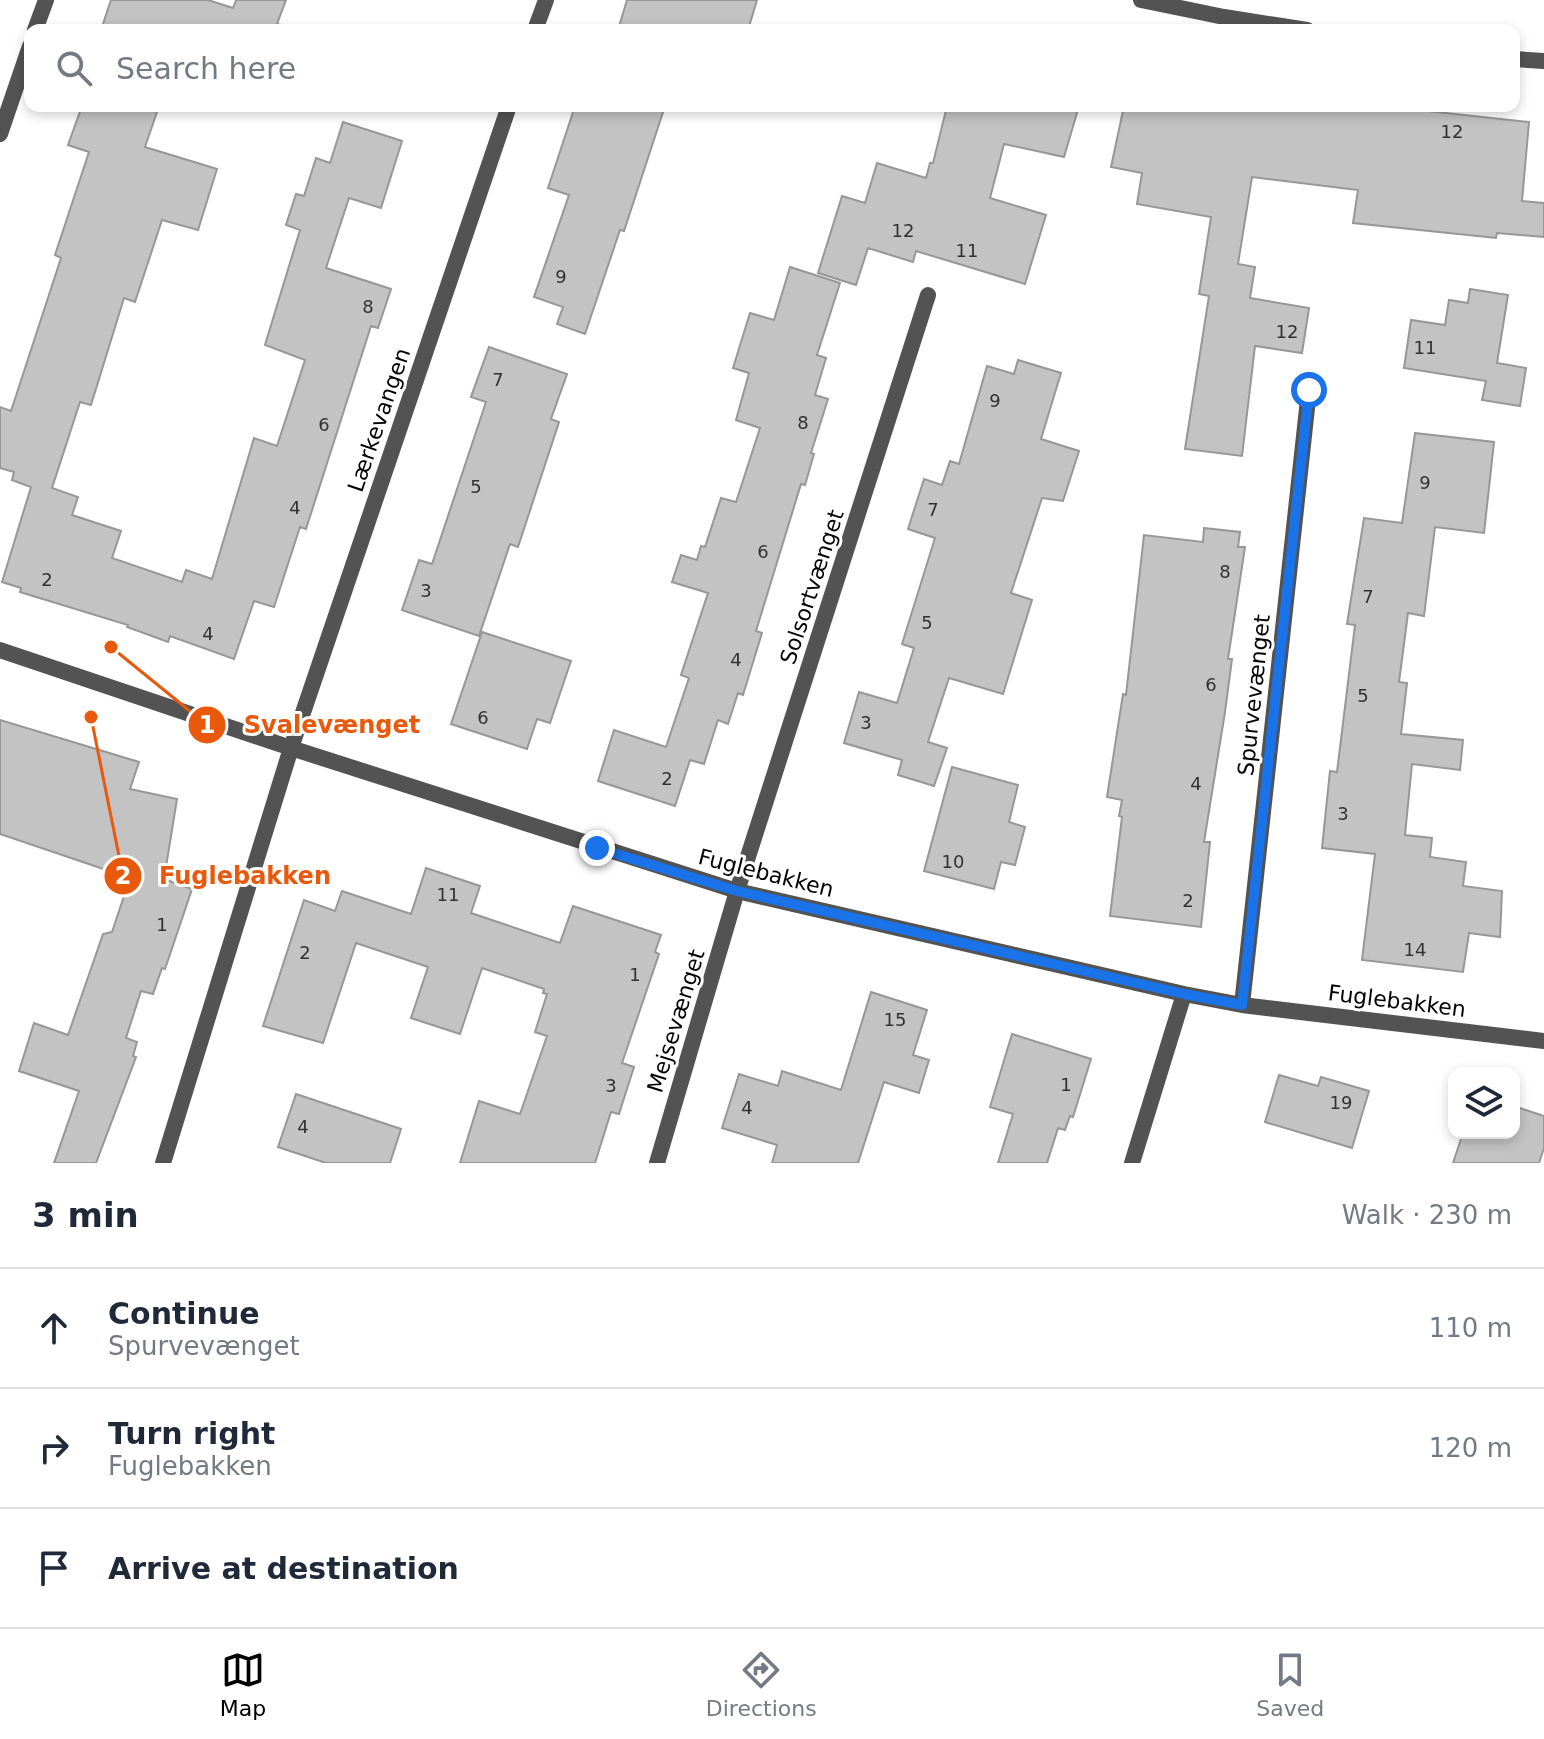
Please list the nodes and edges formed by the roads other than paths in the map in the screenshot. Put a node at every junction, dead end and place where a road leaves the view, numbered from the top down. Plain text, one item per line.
1 (46, 0) edge
2 (546, 0) edge
3 (1141, 0) edge
4 (37, 24) edge
5 (537, 24) edge
6 (1269, 24) edge
7 (1520, 59) edge
8 (1544, 61) edge
9 (24, 64) edge
10 (507, 112) edge
11 (0, 134) edge
12 (928, 295) dead end
13 (1309, 390) dead end
14 (0, 650) edge
15 (291, 748) junction
16 (737, 891) junction
17 (1184, 994) junction
18 (1242, 1005) junction
19 (1544, 1041) edge
20 (163, 1163) edge
21 (657, 1163) edge
22 (1132, 1163) edge

1 - 4 street
2 - 5 street
3 - 6 street
7 - 8 street
9 - 11 street
10 - 15 street, Lærkevangen
12 - 16 street, Solsortvænget
13 - 18 street, Spurvevænget
14 - 15 street, Fuglebakken
15 - 16 street, Fuglebakken
15 - 20 street, Lærkevangen
16 - 17 street, Fuglebakken
16 - 21 street, Mejsevænget
17 - 18 street, Fuglebakken
17 - 22 street
18 - 19 street, Fuglebakken

